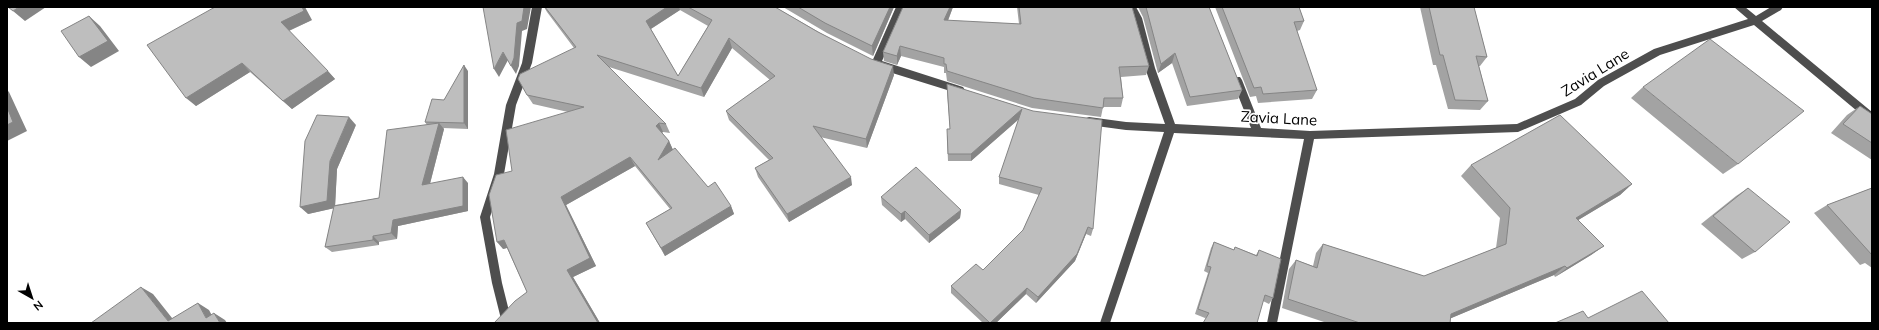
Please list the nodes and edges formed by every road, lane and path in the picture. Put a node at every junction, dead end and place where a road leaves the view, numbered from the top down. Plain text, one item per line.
1 (537, 7) edge
2 (901, 7) edge
3 (1131, 7) edge
4 (1739, 7) edge
5 (1778, 7) edge
6 (1756, 20) junction
7 (1234, 73) edge
8 (968, 92) edge
9 (1872, 118) edge
10 (1079, 120) edge
11 (1171, 127) junction
12 (1257, 132) junction
13 (1310, 135) junction
14 (505, 315) edge
15 (1105, 323) edge
16 (1272, 323) edge

1 - 14 street
2 - 8 street
3 - 11 street
4 - 6 street
5 - 6 street, Zavia Lane
6 - 9 street
6 - 13 street, Zavia Lane
7 - 12 street
10 - 11 street, Zavia Lane
11 - 12 street, Zavia Lane
11 - 15 street
12 - 13 street, Zavia Lane
13 - 16 street

